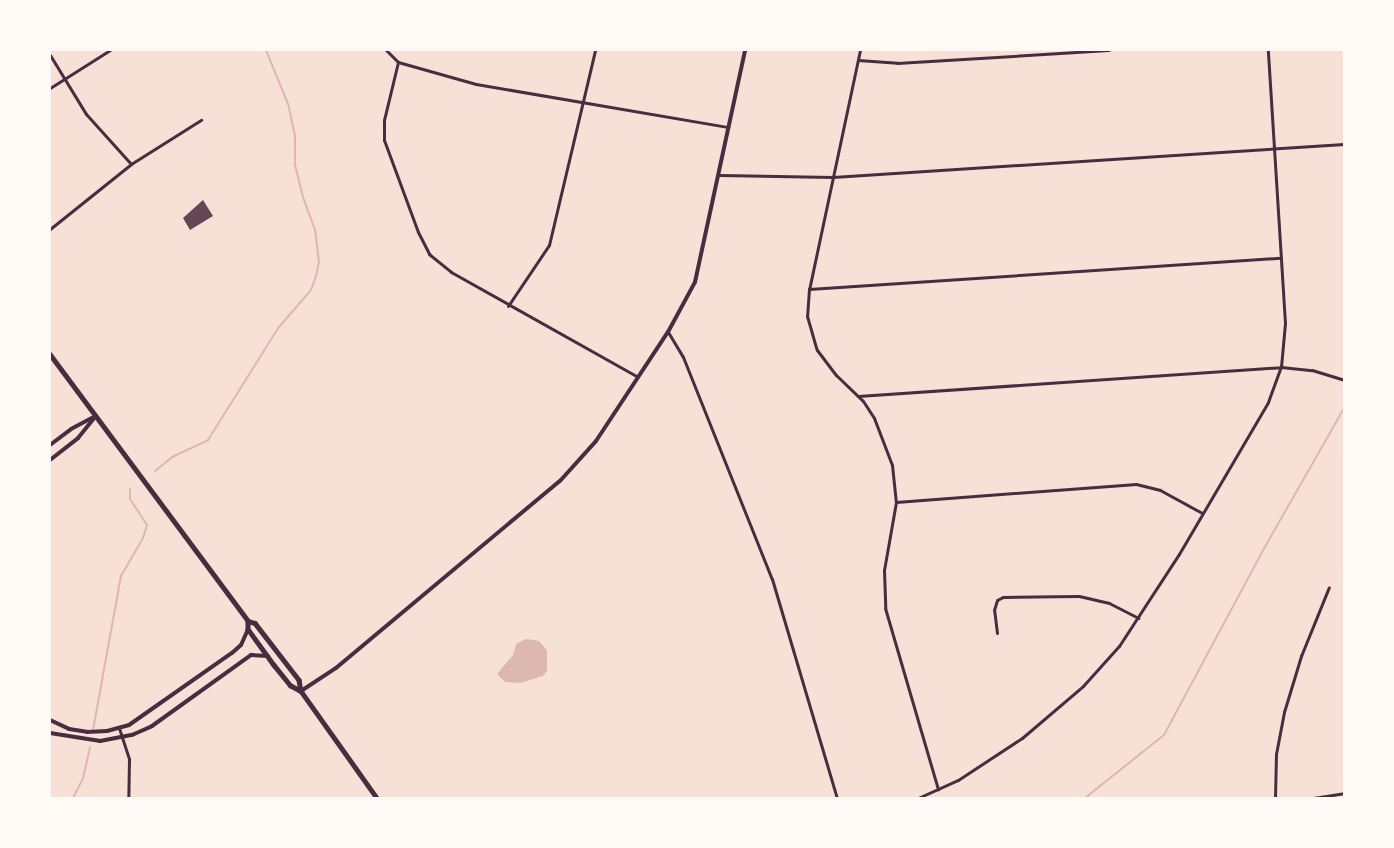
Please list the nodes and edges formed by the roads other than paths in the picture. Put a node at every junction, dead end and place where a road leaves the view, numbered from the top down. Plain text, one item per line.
1 (110, 50) edge
2 (386, 50) edge
3 (595, 50) edge
4 (745, 50) edge
5 (860, 50) edge
6 (1109, 50) edge
7 (1268, 50) edge
8 (50, 55) edge
9 (858, 60) junction
10 (398, 62) junction
11 (64, 79) junction
12 (50, 88) edge
13 (583, 103) junction
14 (201, 120) dead end
15 (728, 127) junction
16 (1344, 144) edge
17 (1275, 148) junction
18 (131, 164) junction
19 (719, 175) junction
20 (833, 177) junction
21 (50, 229) edge
22 (1281, 258) junction
23 (809, 290) junction
24 (508, 306) junction
25 (669, 332) junction
26 (50, 354) edge
27 (1281, 367) junction
28 (638, 377) junction
29 (1344, 380) edge
30 (858, 396) junction
31 (96, 416) junction
32 (50, 445) edge
33 (50, 460) edge
34 (896, 502) junction
35 (1202, 513) junction
36 (1329, 587) dead end
37 (1138, 618) junction
38 (248, 621) junction
39 (248, 629) junction
40 (997, 633) dead end
41 (268, 656) junction
42 (301, 691) junction
43 (50, 720) edge
44 (119, 728) junction
45 (50, 733) edge
46 (123, 738) junction
47 (938, 790) junction
48 (1344, 793) edge
49 (128, 798) edge
50 (377, 798) edge
51 (837, 798) edge
52 (918, 798) edge
53 (1275, 798) edge
54 (1313, 798) edge

1 - 11 street
2 - 10 street
3 - 13 street
4 - 15 main road
5 - 9 street
6 - 9 street
7 - 17 street
8 - 11 street
9 - 20 street
10 - 13 street
10 - 24 street
11 - 12 street
11 - 18 street
13 - 15 street
13 - 24 street
14 - 18 street
15 - 19 main road
16 - 17 street
17 - 20 street
17 - 22 street
18 - 21 street
19 - 20 street
19 - 25 main road
20 - 23 street
22 - 23 street
22 - 27 street
23 - 30 street
24 - 28 street
25 - 28 main road
25 - 51 street
26 - 31 main road
27 - 29 street
27 - 30 street
27 - 35 street
28 - 42 main road
30 - 34 street
31 - 32 main road
31 - 33 main road
31 - 38 main road
34 - 35 street
34 - 47 street
35 - 37 street
36 - 53 street
37 - 40 street
37 - 47 street
38 - 39 main road
38 - 42 main road
39 - 41 main road
39 - 44 main road
41 - 42 main road
41 - 46 main road
42 - 50 main road
43 - 44 main road
44 - 46 street
45 - 46 main road
46 - 49 street
47 - 52 street
48 - 54 street

